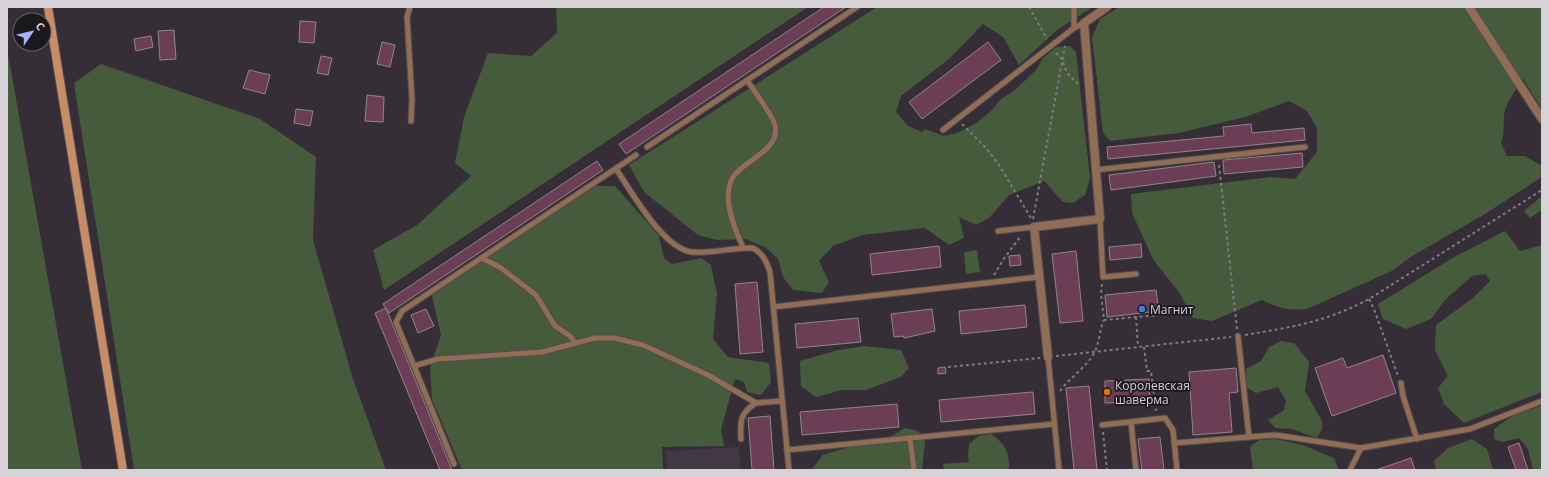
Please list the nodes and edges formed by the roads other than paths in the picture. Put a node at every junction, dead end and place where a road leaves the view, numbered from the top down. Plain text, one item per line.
1 (48, 7) edge
2 (410, 7) edge
3 (857, 7) edge
4 (1074, 7) edge
5 (1107, 7) edge
6 (1469, 7) edge
7 (1084, 23) junction
8 (1074, 28) junction
9 (747, 80) junction
10 (1542, 119) edge
11 (412, 121) dead end
12 (943, 130) dead end
13 (647, 147) dead end
14 (1305, 147) dead end
15 (636, 155) dead end
16 (616, 168) junction
17 (1095, 170) junction
18 (1100, 219) junction
19 (1030, 228) junction
20 (998, 231) dead end
21 (743, 247) junction
22 (482, 258) junction
23 (1136, 274) dead end
24 (1039, 277) junction
25 (773, 306) junction
26 (1238, 336) road end
27 (575, 343) junction
28 (1048, 357) joint
29 (414, 366) junction
30 (1401, 384) road end
31 (782, 401) junction
32 (1542, 401) edge
33 (756, 403) junction
34 (1131, 422) junction
35 (1054, 424) junction
36 (1102, 425) road end
37 (1249, 437) junction
38 (910, 438) junction
39 (741, 439) dead end
40 (1417, 439) junction
41 (1174, 443) junction
42 (1361, 448) junction
43 (787, 450) junction
44 (454, 464) dead end
45 (123, 470) edge
46 (789, 470) edge
47 (914, 470) edge
48 (1059, 470) edge
49 (1136, 470) edge
50 (1177, 470) edge
51 (1350, 470) edge

1 - 45 street
2 - 11 lane
3 - 9 lane
4 - 8 lane
5 - 7 street
6 - 10 street
7 - 8 lane
7 - 17 street
8 - 12 lane
9 - 13 lane
9 - 21 lane
14 - 17 lane
15 - 16 lane
16 - 21 lane
16 - 22 lane
17 - 18 street
18 - 19 street
18 - 23 lane
19 - 20 lane
19 - 24 street
21 - 25 lane
22 - 27 lane
22 - 29 lane
24 - 25 lane
24 - 28 street
25 - 31 lane
26 - 37 lane
27 - 29 lane
27 - 33 lane
28 - 35 lane
29 - 44 lane
30 - 40 lane
31 - 33 lane
31 - 43 lane
32 - 40 lane
33 - 39 lane
34 - 36 lane
34 - 41 lane
34 - 49 lane
35 - 38 lane
35 - 48 lane
37 - 41 lane
37 - 42 lane
38 - 43 lane
38 - 47 lane
40 - 42 lane
41 - 50 lane
42 - 51 lane
43 - 46 lane

